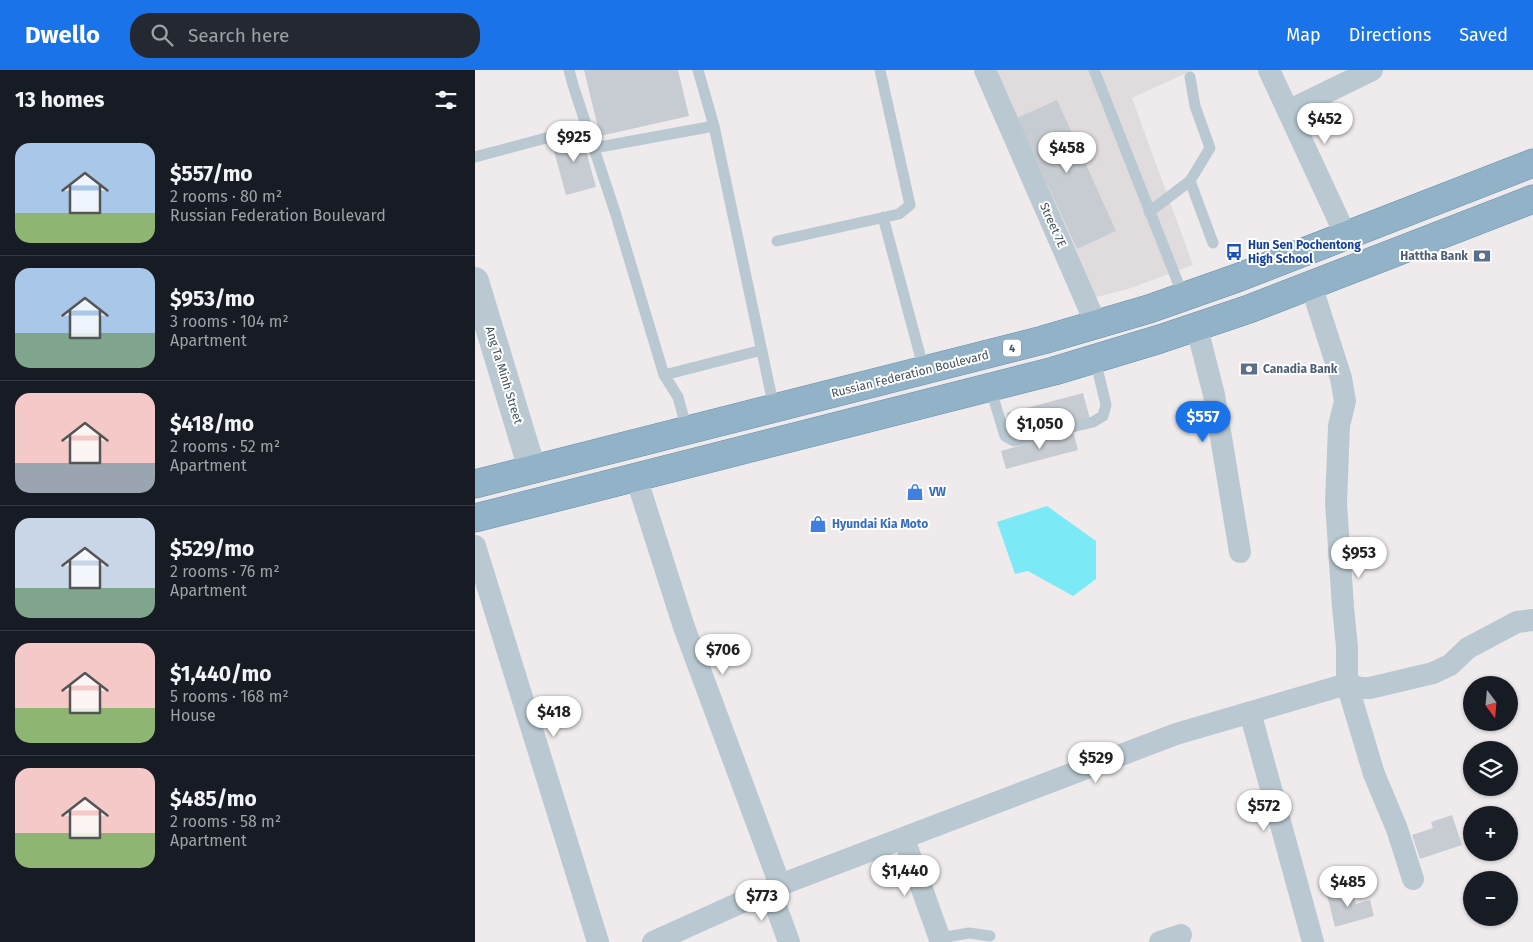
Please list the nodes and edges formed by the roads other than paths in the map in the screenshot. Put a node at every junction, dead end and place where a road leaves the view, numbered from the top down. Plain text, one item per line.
1 (569, 70) edge
2 (698, 70) edge
3 (880, 70) edge
4 (985, 70) edge
5 (1094, 70) edge
6 (1269, 70) edge
7 (1372, 70) edge
8 (1190, 77) dead end
9 (1288, 111) junction
10 (714, 126) junction
11 (587, 127) junction
12 (594, 148) junction
13 (475, 157) edge
14 (1533, 163) edge
15 (1190, 181) junction
16 (1533, 200) edge
17 (1149, 212) junction
18 (883, 217) junction
19 (1346, 236) junction
20 (777, 241) dead end
21 (1213, 243) dead end
22 (1237, 278) junction
23 (475, 281) edge
24 (1311, 285) junction
25 (1184, 298) junction
26 (1249, 309) junction
27 (1096, 324) junction
28 (1197, 328) junction
29 (762, 350) junction
30 (1095, 359) junction
31 (924, 370) junction
32 (664, 375) junction
33 (990, 387) junction
34 (774, 408) junction
35 (687, 430) junction
36 (782, 440) junction
37 (532, 470) junction
38 (636, 477) junction
39 (475, 484) edge
40 (475, 518) edge
41 (475, 546) edge
42 (1240, 552) dead end
43 (1533, 620) edge
44 (1347, 684) junction
45 (1250, 712) junction
46 (904, 839) junction
47 (1413, 879) dead end
48 (775, 888) junction
49 (1181, 935) dead end
50 (990, 936) dead end
51 (662, 940) edge
52 (941, 940) edge
53 (598, 942) edge
54 (789, 942) edge
55 (1159, 942) edge
56 (1313, 942) edge

1 - 11 lane
2 - 10 lane
3 - 18 lane
4 - 27 street, Street 7E
5 - 17 lane
6 - 9 street
7 - 9 street
8 - 15 lane
9 - 19 street
10 - 12 lane
10 - 29 lane
11 - 12 lane
11 - 13 lane
12 - 32 lane
14 - 19 highway, Russian Federation Boulevard / 4
15 - 17 lane
15 - 21 lane
16 - 24 highway
17 - 25 lane
18 - 20 lane
18 - 31 lane
19 - 22 highway, Russian Federation Boulevard / 4
22 - 25 highway, Russian Federation Boulevard / 4
22 - 26 highway
23 - 37 street, Ang Ta Minh Street
24 - 26 highway
24 - 44 street
25 - 27 highway, Russian Federation Boulevard / 4
26 - 28 highway
27 - 31 highway, Russian Federation Boulevard / 4
28 - 30 highway
28 - 42 street
29 - 32 lane
29 - 34 lane
30 - 33 highway
30 - 33 lane
31 - 34 highway, Russian Federation Boulevard / 4
32 - 35 lane
33 - 36 highway
34 - 35 highway, Russian Federation Boulevard / 4
34 - 36 highway
35 - 37 highway, Russian Federation Boulevard / 4
36 - 38 highway
37 - 39 highway, Russian Federation Boulevard / 4
38 - 40 highway
38 - 48 street
41 - 53 street
43 - 44 street
44 - 45 street
44 - 47 street
45 - 46 street
45 - 56 street
46 - 48 street
46 - 52 street
48 - 51 street
48 - 54 street
49 - 55 street
50 - 52 lane

